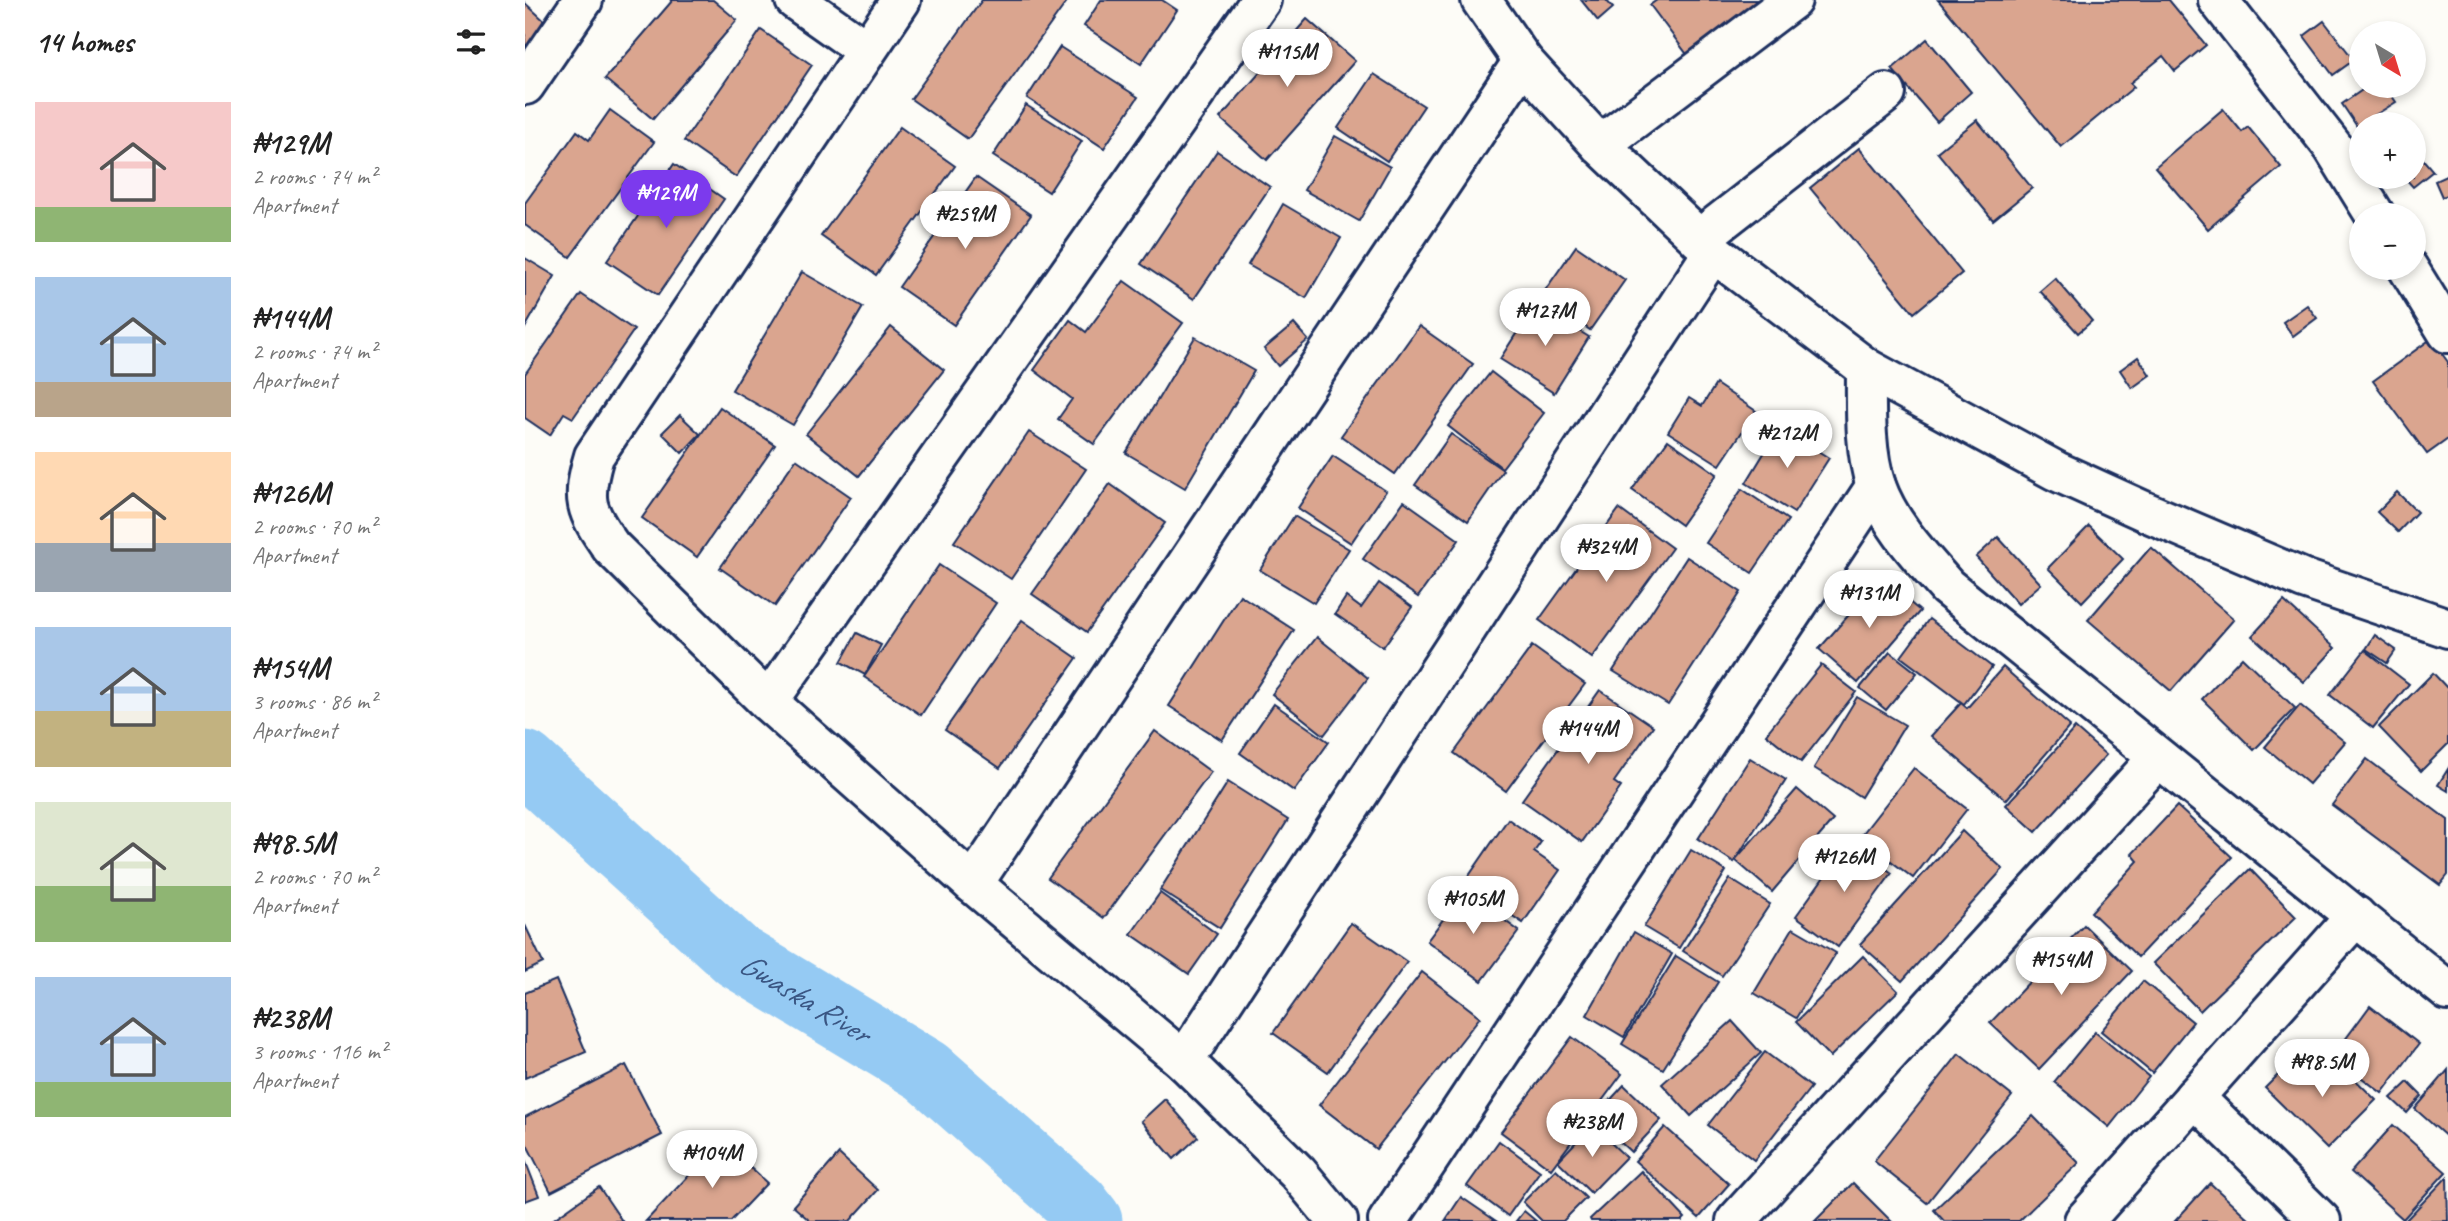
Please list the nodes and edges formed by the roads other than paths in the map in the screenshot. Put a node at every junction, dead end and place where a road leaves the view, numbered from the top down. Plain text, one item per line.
1 (583, 0) edge
2 (795, 0) edge
3 (901, 0) edge
4 (1261, 0) edge
5 (1481, 0) edge
6 (1792, 0) edge
7 (2218, 0) edge
8 (866, 50) junction
9 (1523, 61) junction
10 (525, 85) edge
11 (1886, 93) dead end
12 (1600, 145) junction
13 (2368, 203) edge
14 (1706, 246) junction
15 (2415, 280) edge
16 (2448, 333) edge
17 (1866, 368) junction
18 (1876, 486) junction
19 (2448, 628) edge
20 (768, 702) junction
21 (2158, 758) junction
22 (973, 884) junction
23 (2356, 916) junction
24 (2448, 991) edge
25 (1184, 1061) junction
26 (2194, 1097) junction
27 (1338, 1221) edge
28 (1388, 1221) edge
29 (1736, 1221) edge
30 (2084, 1221) edge
31 (2321, 1221) edge

1 - 10 street
2 - 8 street
3 - 8 street
4 - 20 street
5 - 9 street
6 - 12 street
7 - 13 street
8 - 20 street
9 - 12 street
9 - 22 street
11 - 14 street
12 - 14 street
14 - 17 street
14 - 25 street
15 - 16 street
17 - 18 street
17 - 19 street
18 - 21 street
18 - 28 street
20 - 22 street
21 - 23 street
21 - 29 street
22 - 25 street
23 - 24 street
23 - 26 street
25 - 27 street
26 - 30 street
26 - 31 street

